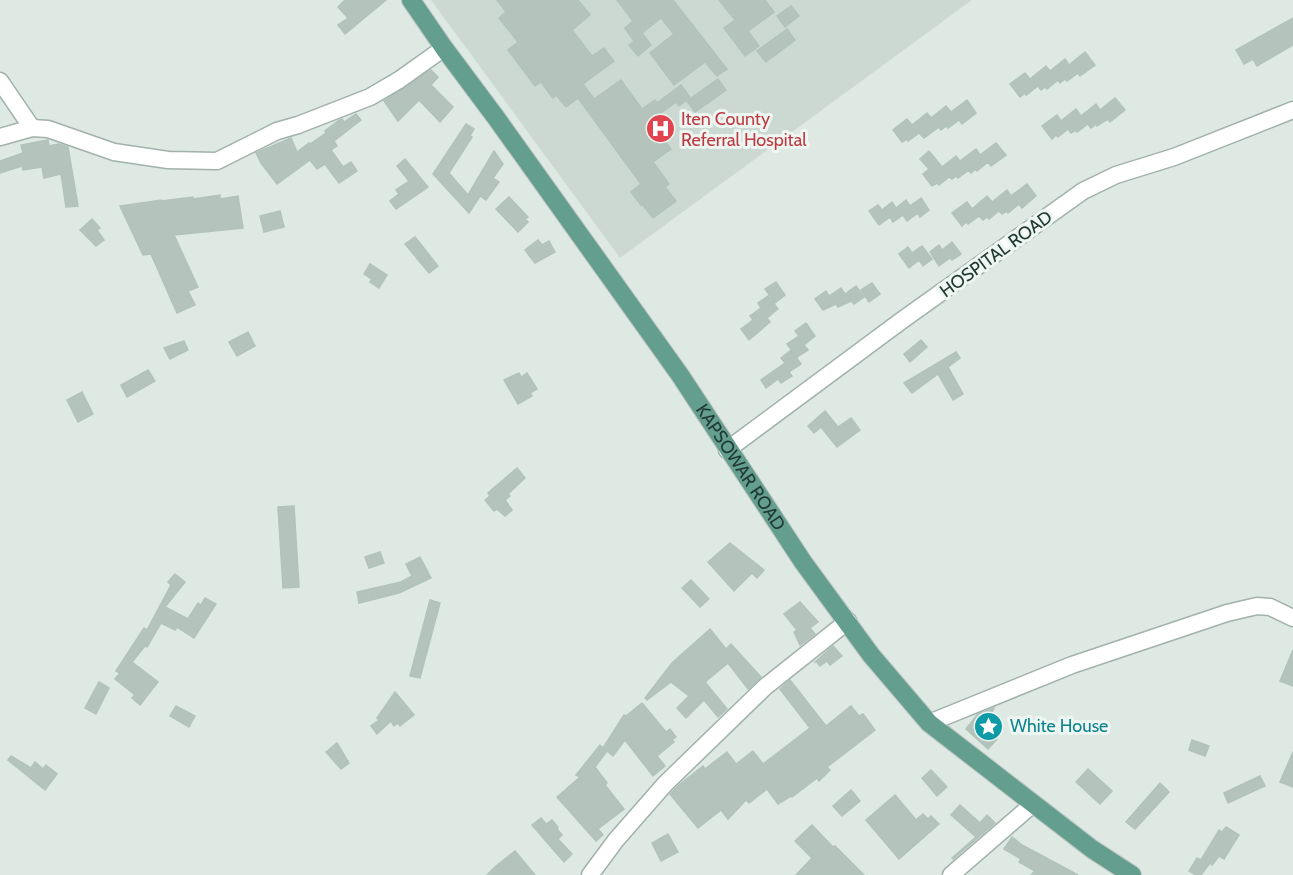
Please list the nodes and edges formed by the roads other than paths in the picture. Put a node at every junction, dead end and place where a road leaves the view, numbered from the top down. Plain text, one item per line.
1 (411, 0) edge
2 (444, 48) junction
3 (0, 81) edge
4 (1293, 110) edge
5 (32, 128) junction
6 (0, 137) edge
7 (727, 450) junction
8 (1293, 618) edge
9 (848, 621) junction
10 (929, 723) junction
11 (1033, 804) junction
12 (590, 875) edge
13 (951, 875) edge
14 (1132, 875) edge

1 - 2 main road, KAPSOWAR ROAD
2 - 5 street
2 - 7 main road, KAPSOWAR ROAD
3 - 5 street
4 - 7 street, HOSPITAL ROAD
5 - 6 street
7 - 9 main road, KAPSOWAR ROAD
8 - 10 street
9 - 10 main road, KAPSOWAR ROAD
9 - 12 street
10 - 11 main road, KAPSOWAR ROAD
11 - 13 street
11 - 14 main road, KAPSOWAR ROAD

